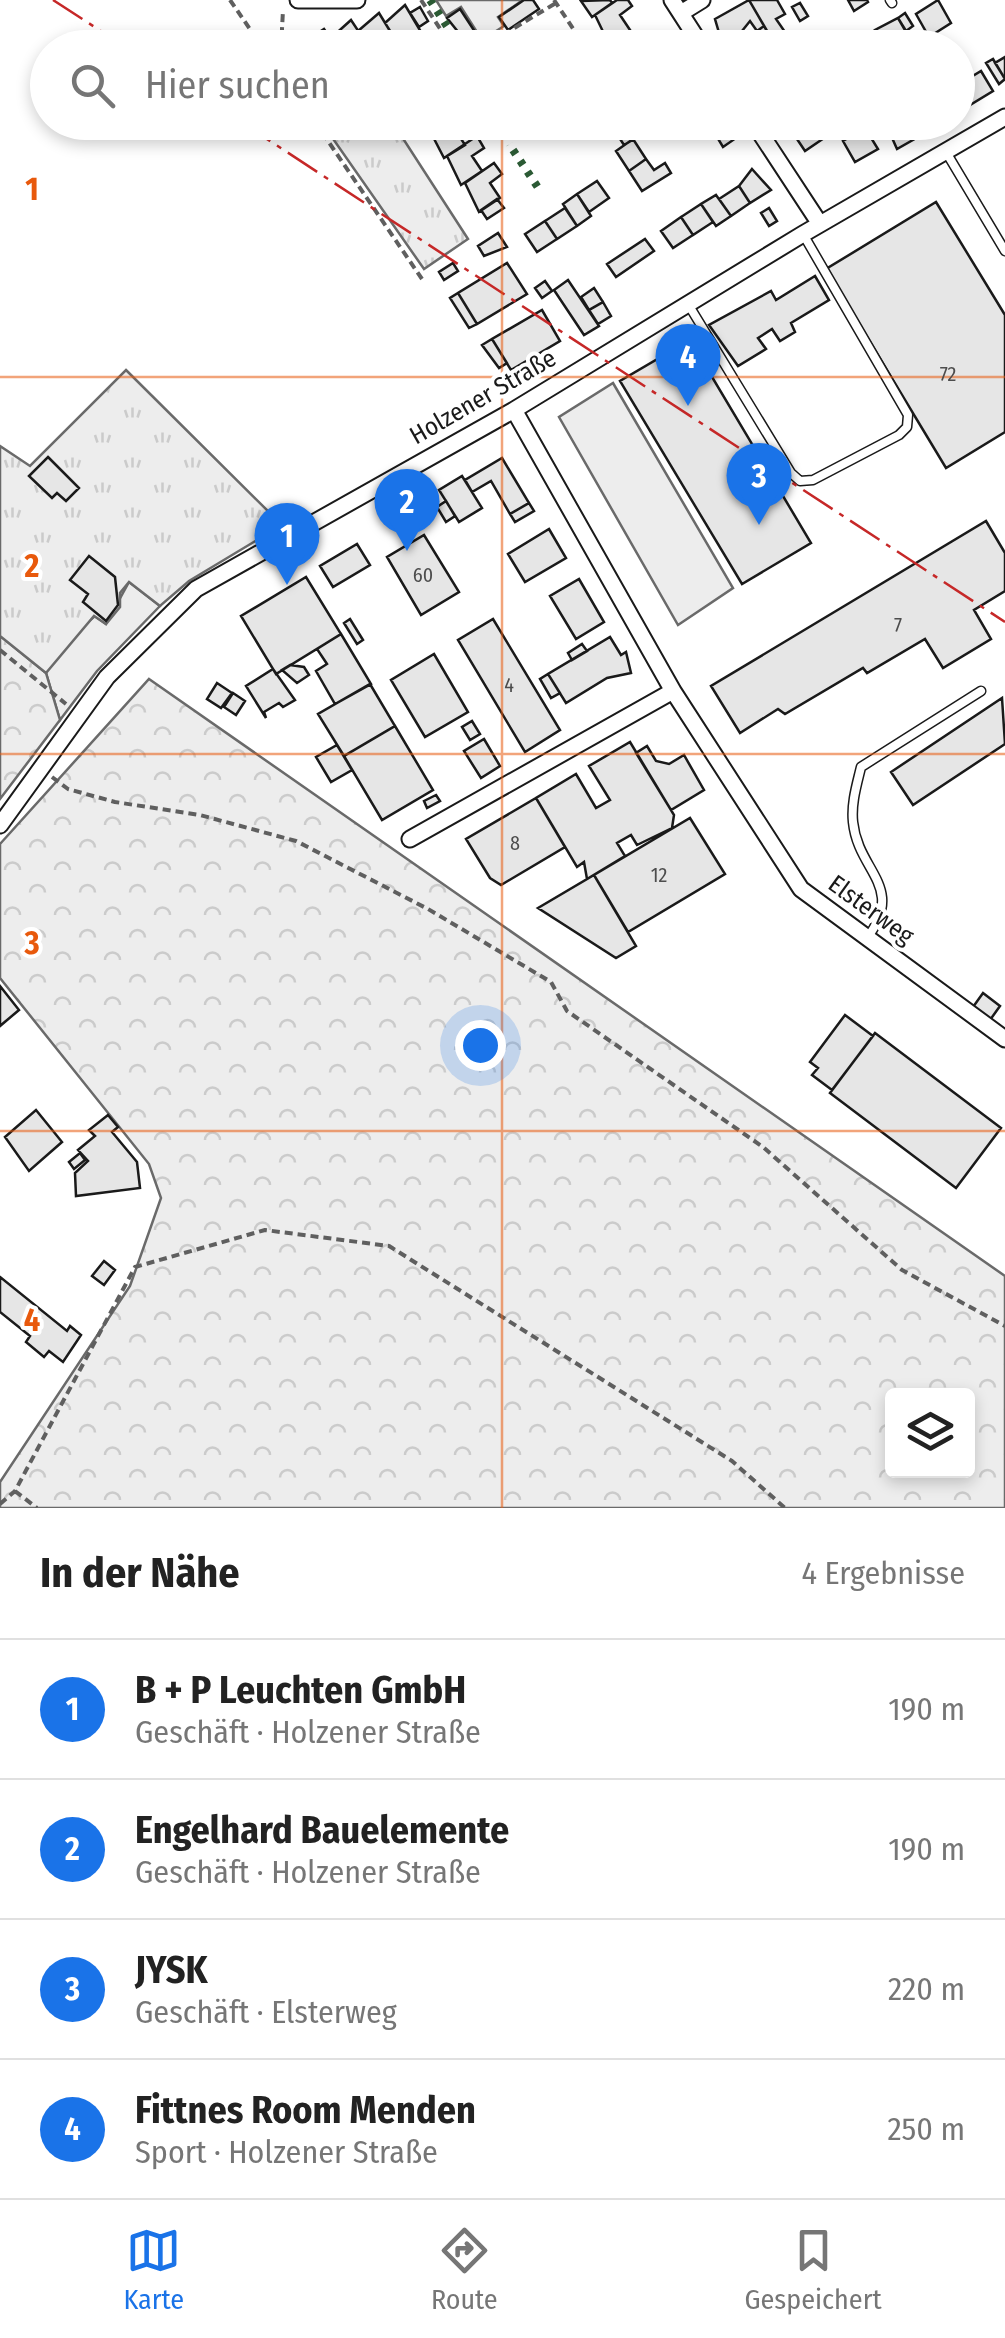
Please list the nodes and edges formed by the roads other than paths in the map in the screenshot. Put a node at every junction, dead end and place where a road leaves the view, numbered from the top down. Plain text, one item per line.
1 (298, 0) edge
2 (357, 0) edge
3 (702, 0) edge
4 (680, 12) edge
5 (1005, 117) edge
6 (975, 135) edge
7 (765, 140) edge
8 (966, 140) edge
9 (946, 152) junction
10 (820, 224) junction
11 (803, 234) junction
12 (1005, 251) edge
13 (688, 304) junction
14 (514, 410) junction
15 (674, 691) junction
16 (981, 692) dead end
17 (0, 825) edge
18 (410, 839) dead end
19 (867, 938) junction
20 (1005, 1039) edge

1 - 2 street
3 - 4 street
5 - 6 street, Holzener Straße
7 - 10 street
8 - 9 street, Holzener Straße
9 - 10 street, Holzener Straße
9 - 12 lane
10 - 11 street, Holzener Straße
11 - 13 street, Holzener Straße
11 - 13 lane
13 - 14 street, Holzener Straße
14 - 15 street, Elsterweg
14 - 17 street, Holzener Straße
15 - 18 street
15 - 19 street, Elsterweg
16 - 19 lane
19 - 20 street, Elsterweg

